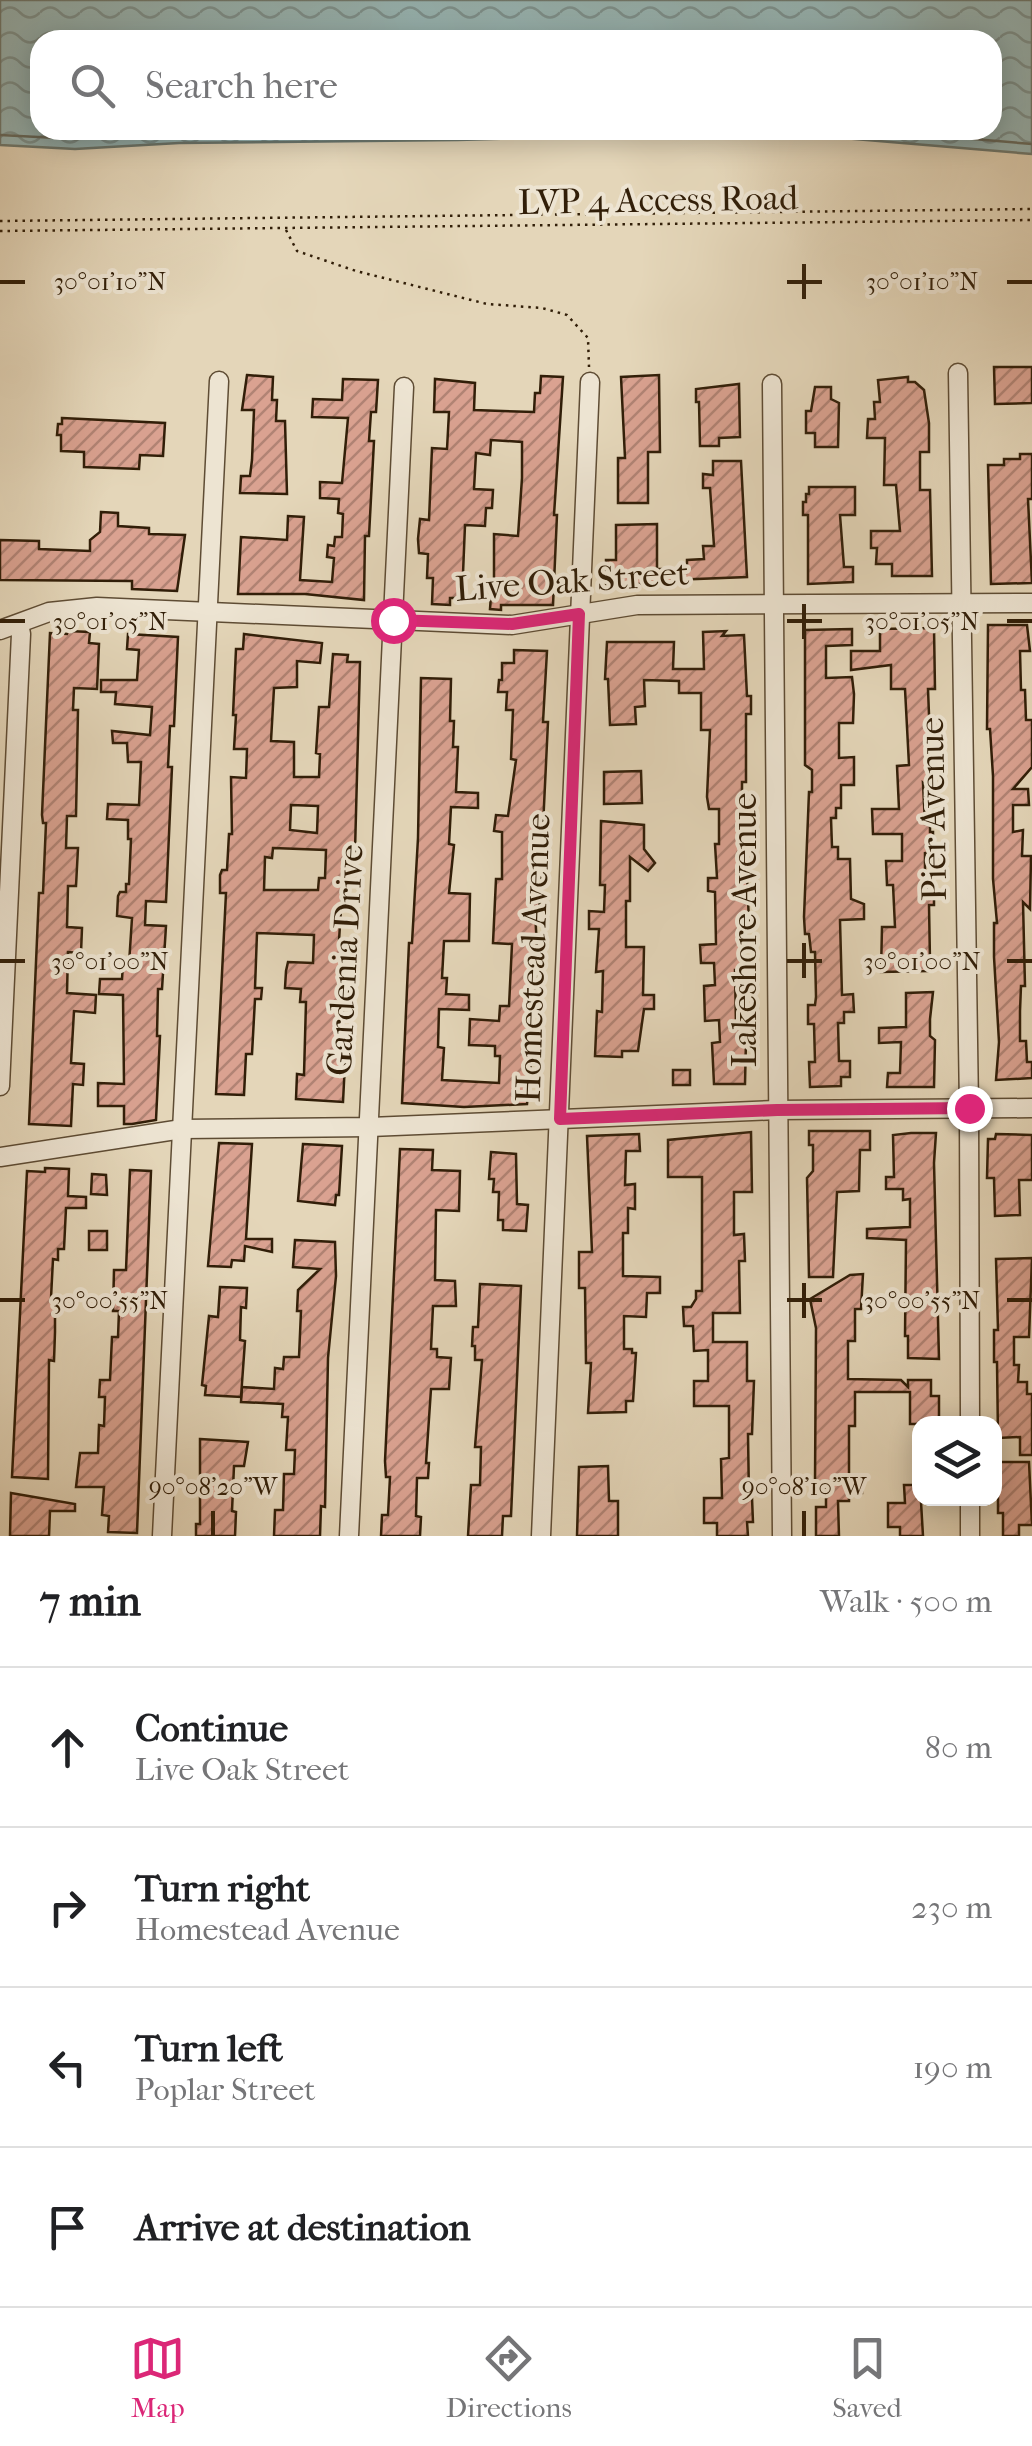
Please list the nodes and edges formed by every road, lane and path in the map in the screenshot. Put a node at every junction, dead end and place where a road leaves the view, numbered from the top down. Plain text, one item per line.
1 (1032, 209) edge
2 (168, 220) junction
3 (1032, 220) edge
4 (0, 222) edge
5 (285, 228) junction
6 (169, 230) junction
7 (0, 232) edge
8 (958, 373) dead end
9 (219, 381) dead end
10 (590, 382) joint
11 (772, 384) dead end
12 (404, 388) dead end
13 (1032, 603) edge
14 (775, 604) junction
15 (962, 604) junction
16 (208, 612) junction
17 (579, 614) junction
18 (393, 620) junction
19 (19, 624) junction
20 (0, 630) edge
21 (0, 1086) edge
22 (969, 1108) junction
23 (1032, 1108) edge
24 (777, 1110) junction
25 (560, 1119) junction
26 (370, 1127) junction
27 (182, 1129) junction
28 (0, 1157) edge
29 (970, 1416) edge
30 (970, 1506) edge
31 (162, 1536) edge
32 (349, 1536) edge
33 (541, 1536) edge
34 (782, 1536) edge
35 (970, 1536) edge

1 - 2 path
2 - 4 path
2 - 6 path
3 - 5 path, LVP 4 Access Road
5 - 6 path, LVP 4 Access Road
5 - 10 path
6 - 7 path, LVP 4 Access Road
8 - 15 street, Pier Avenue
9 - 16 street
10 - 17 street, Homestead Avenue
11 - 14 street, Lakeshore Avenue
12 - 18 street, Gardenia Drive
13 - 15 street, Live Oak Street
14 - 15 street, Live Oak Street
14 - 17 street, Live Oak Street
14 - 24 street, Lakeshore Avenue
15 - 22 street, Pier Avenue
16 - 18 street, Live Oak Street
16 - 19 street, Live Oak Street
16 - 27 street
17 - 18 street, Live Oak Street
17 - 25 street, Homestead Avenue
18 - 26 street, Gardenia Drive
19 - 20 street, Live Oak Street
19 - 21 street
22 - 23 street
22 - 24 street
22 - 29 street, Pier Avenue
24 - 25 street
24 - 34 street, Lakeshore Avenue
25 - 26 street
25 - 33 street, Homestead Avenue
26 - 27 street
26 - 32 street, Gardenia Drive
27 - 28 street
27 - 31 street
30 - 35 street

